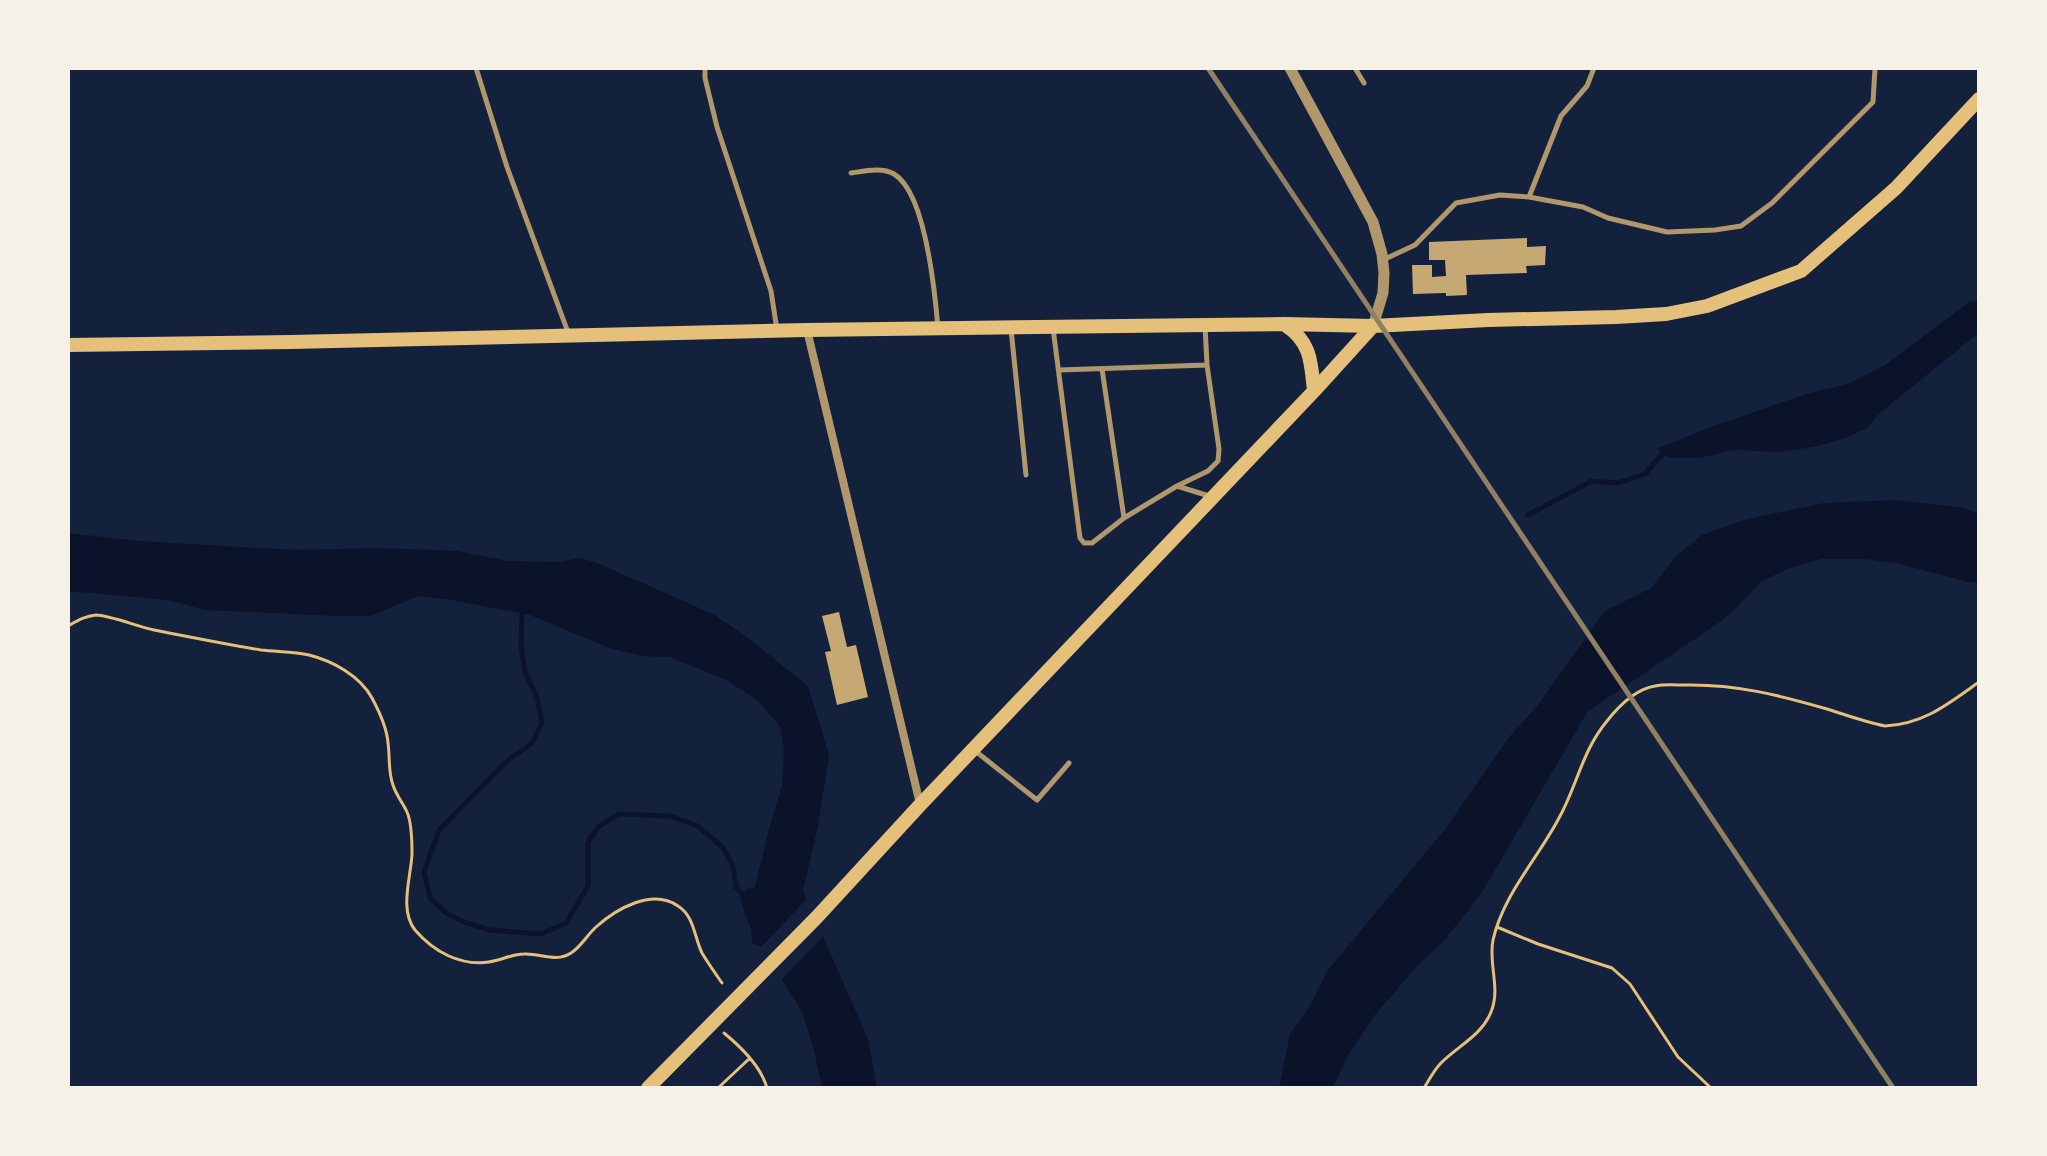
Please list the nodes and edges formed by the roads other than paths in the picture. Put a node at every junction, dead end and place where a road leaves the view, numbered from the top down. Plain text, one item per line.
1 (476, 68) edge
2 (705, 68) edge
3 (1290, 68) edge
4 (1355, 68) edge
5 (1595, 68) edge
6 (1875, 68) edge
7 (1364, 83) dead end
8 (1979, 99) edge
9 (851, 173) dead end
10 (1529, 197) junction
11 (1383, 260) junction
12 (1284, 324) junction
13 (1205, 325) junction
14 (1373, 326) junction
15 (1053, 327) junction
16 (1010, 328) junction
17 (939, 329) junction
18 (807, 330) junction
19 (777, 331) junction
20 (570, 336) junction
21 (68, 345) edge
22 (1207, 365) junction
23 (1102, 369) junction
24 (1059, 370) junction
25 (1314, 391) junction
26 (1026, 475) dead end
27 (1177, 486) junction
28 (1213, 497) junction
29 (1124, 518) junction
30 (973, 749) junction
31 (1069, 763) dead end
32 (920, 805) junction
33 (648, 1088) edge

1 - 20 lane
2 - 19 lane
3 - 11 street
4 - 7 lane
5 - 10 lane
6 - 10 lane
8 - 14 main road
9 - 17 lane
10 - 11 lane
11 - 14 street
12 - 13 main road
12 - 14 main road
12 - 25 main road
13 - 15 main road
13 - 22 lane
14 - 25 main road
15 - 16 main road
15 - 24 lane
16 - 17 main road
16 - 26 lane
17 - 18 main road
18 - 19 main road
18 - 32 street
19 - 20 main road
20 - 21 main road
22 - 23 lane
22 - 27 lane
23 - 24 lane
23 - 29 lane
24 - 29 lane
25 - 28 main road
27 - 28 lane
27 - 29 lane
28 - 30 main road
30 - 31 lane
30 - 32 main road
32 - 33 main road

